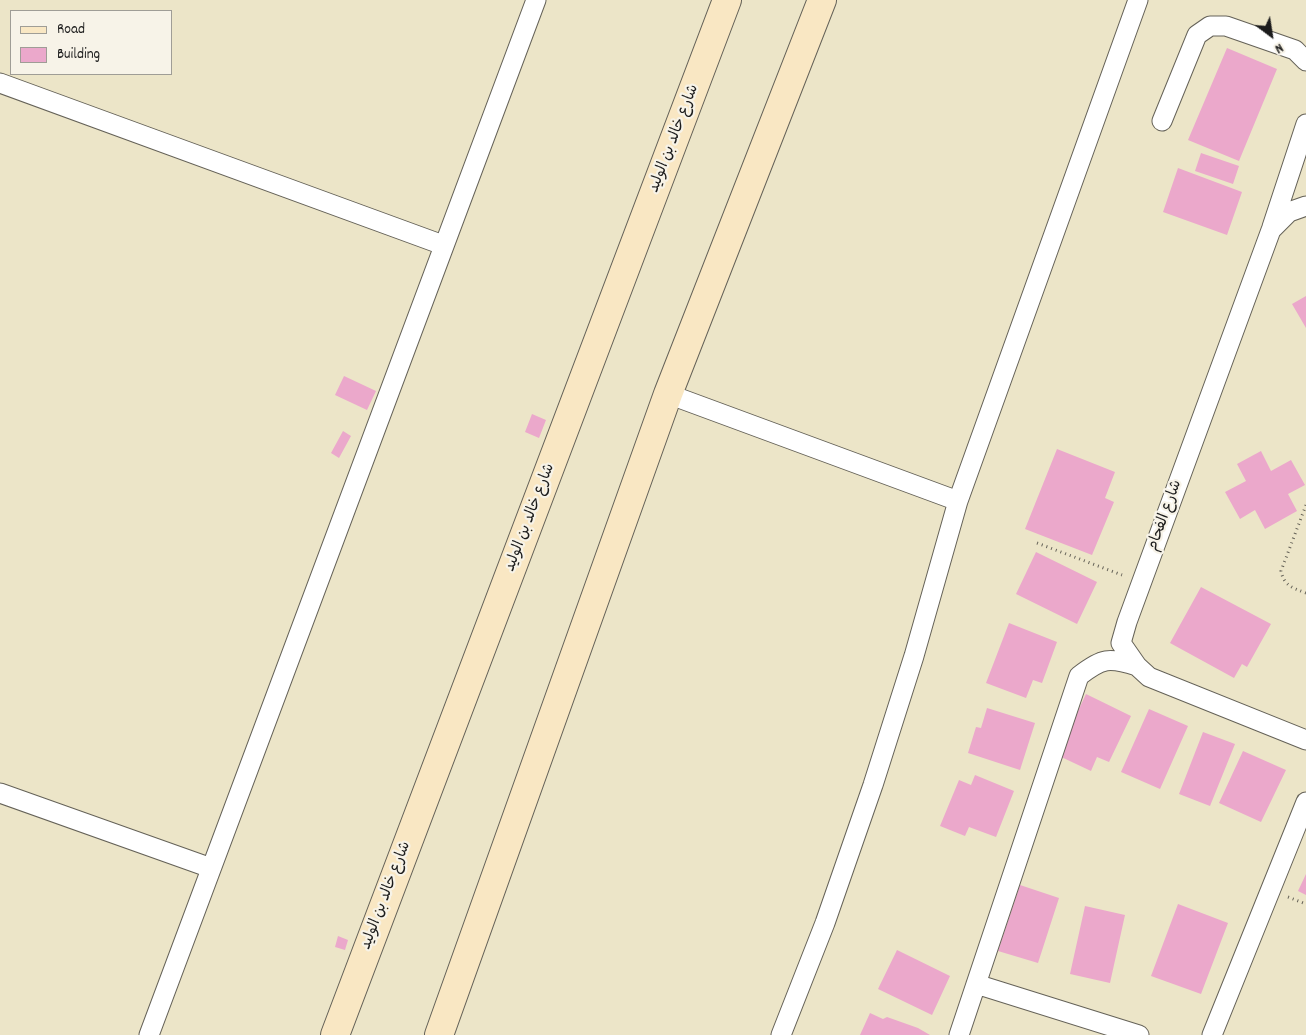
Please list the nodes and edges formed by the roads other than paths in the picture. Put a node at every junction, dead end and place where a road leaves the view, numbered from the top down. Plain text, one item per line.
1 (536, 0) edge
2 (727, 0) edge
3 (822, 0) edge
4 (1138, 0) edge
5 (1306, 61) edge
6 (0, 83) edge
7 (1162, 121) dead end
8 (1306, 124) edge
9 (1306, 206) edge
10 (1271, 230) junction
11 (444, 245) junction
12 (668, 394) junction
13 (958, 501) junction
14 (1137, 666) junction
15 (1306, 740) edge
16 (0, 793) edge
17 (1306, 802) edge
18 (212, 868) junction
19 (976, 984) junction
20 (149, 1035) edge
21 (334, 1035) edge
22 (439, 1035) edge
23 (781, 1035) edge
24 (959, 1035) edge
25 (1139, 1035) edge
26 (1212, 1035) edge

1 - 11 street
2 - 21 main road, شارع خالد بن الوليد
3 - 12 main road
4 - 13 street
5 - 7 street
6 - 11 street
8 - 10 street
9 - 10 street, شارع الفحام
10 - 14 street, شارع الفحام
11 - 18 street
12 - 13 street
12 - 22 main road
13 - 23 street
14 - 15 street, شارع الفحام
14 - 19 street
16 - 18 street
17 - 26 street
18 - 20 street
19 - 24 street
19 - 25 street

